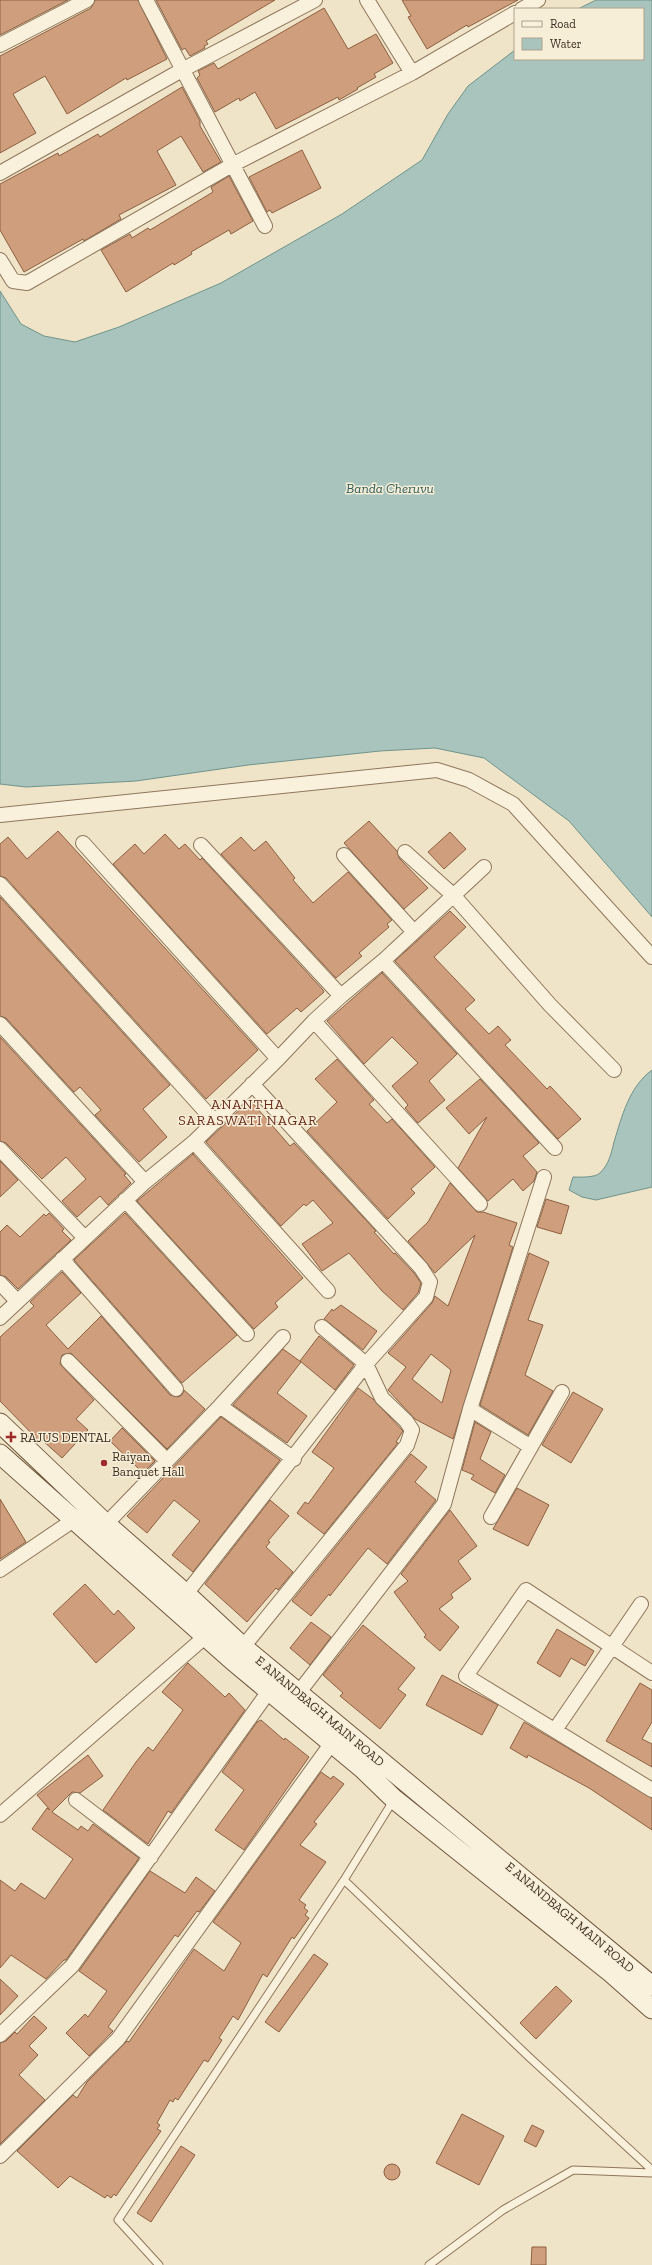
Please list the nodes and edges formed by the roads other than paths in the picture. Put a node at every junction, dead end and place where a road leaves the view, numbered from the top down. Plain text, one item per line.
1 (87, 0) edge
2 (146, 0) edge
3 (315, 0) edge
4 (367, 0) edge
5 (538, 0) edge
6 (524, 8) edge
7 (514, 14) edge
8 (0, 45) edge
9 (182, 70) junction
10 (412, 73) junction
11 (232, 165) junction
12 (0, 173) edge
13 (265, 226) dead end
14 (0, 260) edge
15 (0, 815) edge
16 (83, 843) dead end
17 (201, 845) dead end
18 (405, 852) dead end
19 (344, 855) dead end
20 (484, 866) dead end
21 (0, 884) edge
22 (453, 895) junction
23 (414, 932) junction
24 (652, 957) edge
25 (383, 961) junction
26 (340, 996) junction
27 (314, 1021) junction
28 (0, 1024) edge
29 (278, 1059) junction
30 (614, 1070) dead end
31 (252, 1084) junction
32 (215, 1122) junction
33 (194, 1142) junction
34 (555, 1148) dead end
35 (0, 1149) edge
36 (544, 1177) dead end
37 (145, 1182) junction
38 (125, 1200) junction
39 (480, 1204) dead end
40 (85, 1238) junction
41 (62, 1259) junction
42 (0, 1282) edge
43 (328, 1291) dead end
44 (18, 1301) junction
45 (0, 1318) edge
46 (322, 1327) dead end
47 (247, 1334) dead end
48 (283, 1338) dead end
49 (68, 1362) dead end
50 (366, 1364) junction
51 (176, 1389) dead end
52 (562, 1392) dead end
53 (220, 1406) junction
54 (470, 1409) junction
55 (0, 1423) edge
56 (531, 1447) junction
57 (0, 1454) edge
58 (294, 1459) junction
59 (166, 1460) junction
60 (89, 1507) junction
61 (491, 1517) dead end
62 (75, 1521) junction
63 (106, 1524) junction
64 (0, 1570) edge
65 (186, 1594) junction
66 (641, 1604) dead end
67 (206, 1636) junction
68 (611, 1646) junction
69 (243, 1647) junction
70 (652, 1673) edge
71 (269, 1691) junction
72 (293, 1700) junction
73 (555, 1730) junction
74 (331, 1744) junction
75 (652, 1790) edge
76 (394, 1799) junction
77 (76, 1800) dead end
78 (0, 1815) edge
79 (151, 1857) junction
80 (344, 1880) junction
81 (652, 1986) edge
82 (652, 2009) edge
83 (0, 2035) edge
84 (1, 2153) edge
85 (652, 2170) edge
86 (652, 2173) edge
87 (159, 2265) edge
88 (429, 2265) edge

1 - 8 street
2 - 9 street
3 - 9 street
4 - 10 street
5 - 6 street
7 - 10 street
9 - 11 street
9 - 12 street
10 - 11 street
11 - 13 street
11 - 14 street
15 - 24 street
16 - 29 street
17 - 26 street
18 - 22 street
19 - 23 street
20 - 22 street
21 - 32 street
22 - 23 street
22 - 30 street
23 - 25 street
25 - 26 street
25 - 34 street
26 - 27 street
27 - 29 street
27 - 39 street
28 - 37 street
29 - 31 street
31 - 32 street
31 - 50 street
32 - 33 street
33 - 37 street
33 - 43 street
35 - 40 street
36 - 54 street
37 - 38 street
38 - 40 street
38 - 47 street
40 - 41 street
41 - 44 street
41 - 51 street
42 - 44 street
44 - 45 street
46 - 50 street
48 - 53 street
49 - 59 street
50 - 58 street
50 - 69 street
52 - 56 street
53 - 58 street
53 - 59 street
54 - 56 street
54 - 72 street
55 - 60 street, E ANANDBAGH MAIN ROAD
56 - 61 street
57 - 62 street, E ANANDBAGH MAIN ROAD
58 - 65 street
59 - 63 street
60 - 62 street
60 - 63 street, E ANANDBAGH MAIN ROAD
62 - 64 street
62 - 67 street, E ANANDBAGH MAIN ROAD
63 - 65 street, E ANANDBAGH MAIN ROAD
65 - 69 street, E ANANDBAGH MAIN ROAD
66 - 68 street
67 - 71 street, E ANANDBAGH MAIN ROAD
67 - 78 street
68 - 70 street
68 - 73 street
68 - 73 street
69 - 72 street, E ANANDBAGH MAIN ROAD
71 - 72 street, E ANANDBAGH MAIN ROAD
71 - 79 street
72 - 74 street, E ANANDBAGH MAIN ROAD
72 - 81 street, E ANANDBAGH MAIN ROAD
73 - 75 street
74 - 76 street, E ANANDBAGH MAIN ROAD
74 - 84 street
76 - 80 lane
76 - 82 street, E ANANDBAGH MAIN ROAD
77 - 79 street
79 - 83 street
80 - 85 lane
80 - 87 lane
86 - 88 lane

